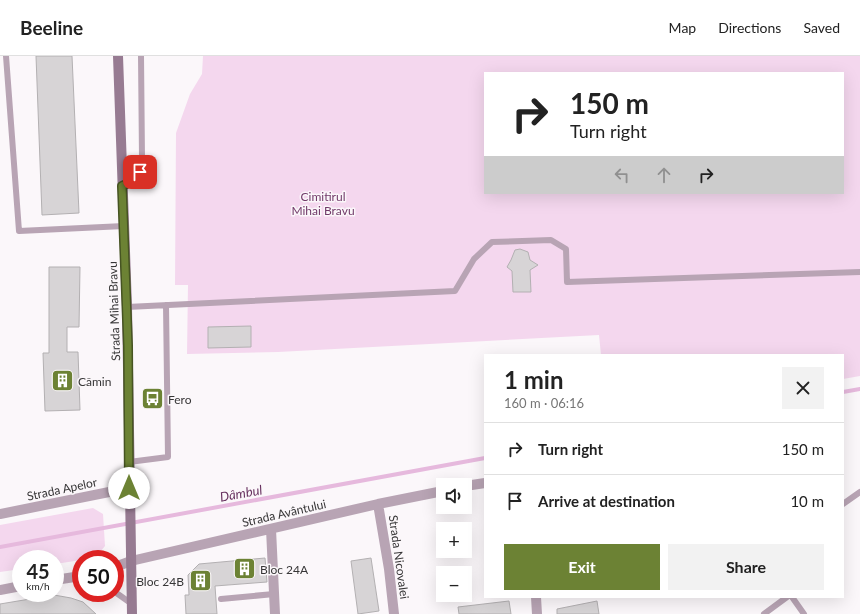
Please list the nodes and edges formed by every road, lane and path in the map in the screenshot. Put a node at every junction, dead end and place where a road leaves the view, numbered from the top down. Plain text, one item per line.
1 (6, 56) edge
2 (118, 56) edge
3 (141, 56) edge
4 (122, 186) junction
5 (124, 226) junction
6 (860, 272) edge
7 (166, 305) junction
8 (127, 307) junction
9 (129, 462) junction
10 (484, 482) edge
11 (472, 485) edge
12 (129, 488) junction
13 (436, 492) edge
14 (860, 492) edge
15 (844, 503) edge
16 (378, 504) junction
17 (0, 514) edge
18 (271, 529) junction
19 (131, 561) junction
20 (124, 564) edge
21 (12, 588) edge
22 (0, 590) edge
23 (274, 594) junction
24 (536, 598) edge
25 (786, 598) edge
26 (793, 598) edge
27 (221, 599) dead end
28 (124, 601) edge
29 (132, 609) edge
30 (275, 614) edge
31 (394, 614) edge
32 (537, 614) edge
33 (764, 614) edge
34 (804, 614) edge

1 - 5 lane
2 - 4 main road, Strada Mihai Bravu
3 - 4 lane
4 - 5 main road, Strada Mihai Bravu
5 - 8 main road, Strada Mihai Bravu
6 - 7 lane
7 - 8 lane
7 - 9 lane
8 - 9 main road, Strada Mihai Bravu
9 - 12 main road, Strada Mihai Bravu
10 - 11 street
12 - 17 street, Strada Apelor
12 - 19 main road, Strada Mihai Bravu
13 - 16 street, Strada Avântului
14 - 15 lane
16 - 18 street, Strada Avântului
16 - 31 street, Strada Nicovalei
18 - 19 street, Strada Avântului
18 - 23 street
19 - 20 street, Strada Avântului
19 - 29 main road, Strada Mihai Bravu
21 - 22 street
23 - 27 lane
23 - 30 street
24 - 32 street
25 - 33 lane
26 - 34 lane
28 - 29 lane

